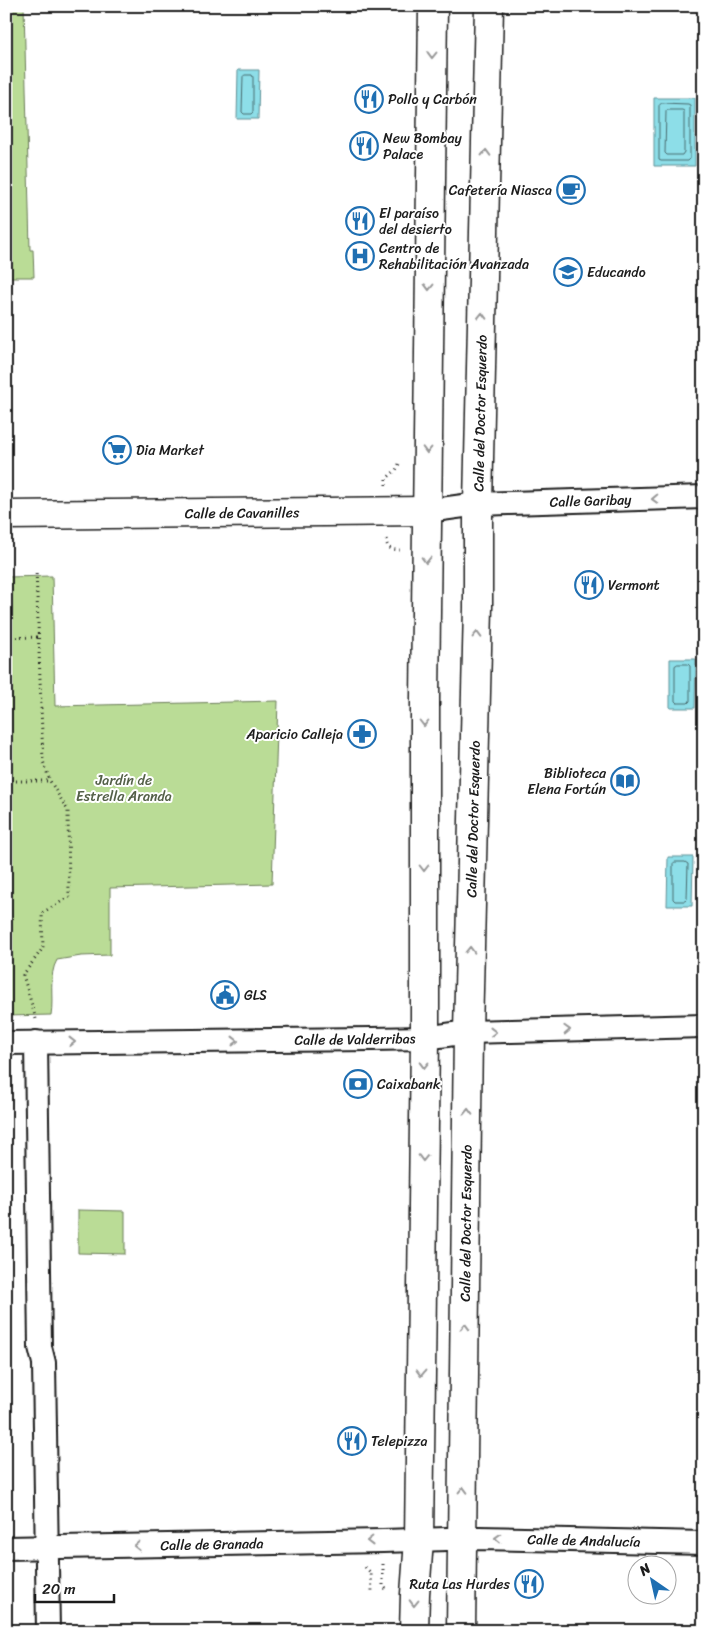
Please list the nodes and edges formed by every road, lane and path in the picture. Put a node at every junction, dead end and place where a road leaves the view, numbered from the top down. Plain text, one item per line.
1 (433, 6) edge
2 (489, 6) edge
3 (400, 460) dead end
4 (386, 482) dead end
5 (704, 497) edge
6 (478, 504) junction
7 (426, 511) junction
8 (6, 515) edge
9 (36, 568) dead end
10 (38, 637) junction
11 (6, 638) edge
12 (6, 781) edge
13 (50, 781) junction
14 (704, 1026) edge
15 (468, 1032) junction
16 (425, 1038) junction
17 (36, 1042) junction
18 (6, 1043) edge
19 (463, 1538) junction
20 (418, 1540) junction
21 (383, 1541) junction
22 (704, 1544) edge
23 (6, 1548) edge
24 (47, 1548) junction
25 (364, 1566) dead end
26 (372, 1592) dead end
27 (391, 1593) dead end
28 (48, 1631) edge
29 (414, 1631) edge
30 (462, 1631) edge

1 -> 7 main road
6 -> 2 main road, Calle del Doctor Esquerdo
3 - 4 path
5 -> 6 street, Calle Garibay
6 - 7 street, Calle de Cavanilles
15 -> 6 main road, Calle del Doctor Esquerdo
7 - 8 main road, Calle de Cavanilles
7 -> 16 main road
9 - 10 path
10 - 11 path
10 - 13 path
12 - 13 path
13 - 17 path
15 -> 14 street, Calle de Valderribas
15 - 16 street, Calle de Valderribas
19 -> 15 main road, Calle del Doctor Esquerdo
17 -> 16 street, Calle de Valderribas
16 -> 20 main road
17 - 18 street, Calle de Valderribas
17 - 24 street
19 - 20 street, Calle de Andalucía
22 -> 19 street, Calle de Andalucía
19 - 30 main road, Calle del Doctor Esquerdo
20 - 21 street, Calle de Granada
20 -> 29 main road
21 -> 24 street, Calle de Granada
21 - 27 path
23 - 24 street, Calle de Granada
24 - 28 street
25 - 26 path

